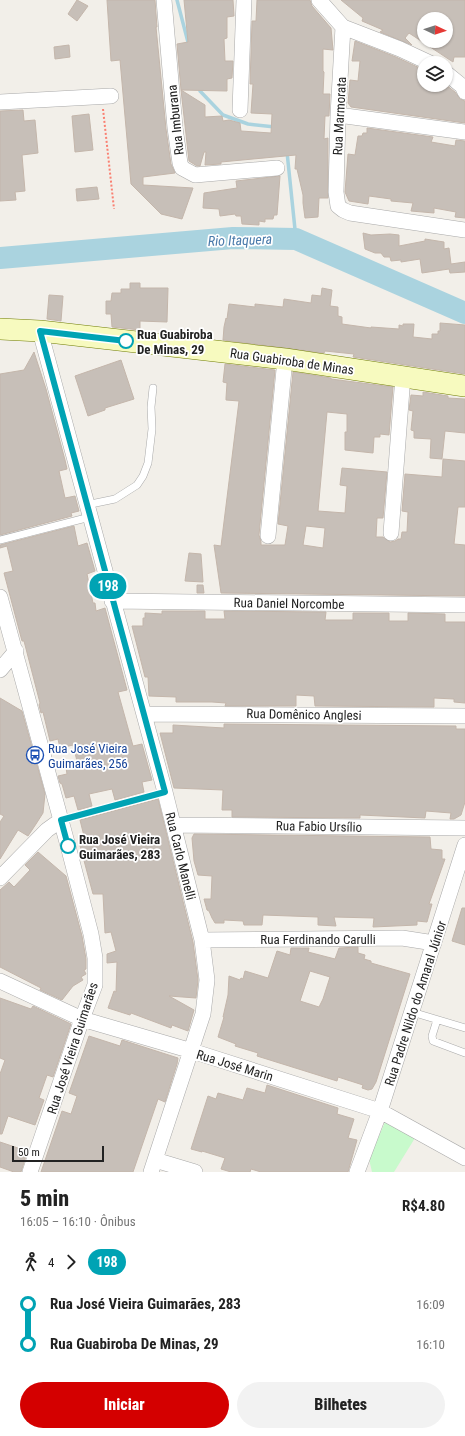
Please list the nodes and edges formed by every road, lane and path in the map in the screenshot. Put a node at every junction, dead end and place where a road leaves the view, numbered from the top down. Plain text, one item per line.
1 (164, 0) edge
2 (244, 0) edge
3 (319, 0) edge
4 (343, 27) junction
5 (417, 57) edge
6 (455, 77) edge
7 (465, 92) edge
8 (107, 96) joint
9 (0, 102) edge
10 (240, 110) dead end
11 (338, 115) junction
12 (465, 132) edge
13 (277, 168) dead end
14 (114, 209) dead end
15 (465, 230) edge
16 (0, 329) edge
17 (40, 331) junction
18 (285, 359) junction
19 (403, 376) junction
20 (465, 386) edge
21 (153, 388) dead end
22 (88, 511) junction
23 (391, 533) dead end
24 (268, 536) dead end
25 (0, 540) edge
26 (0, 598) edge
27 (112, 601) junction
28 (465, 605) edge
29 (16, 651) junction
30 (0, 670) edge
31 (144, 714) junction
32 (465, 716) edge
33 (165, 792) junction
34 (61, 820) junction
35 (174, 825) junction
36 (465, 828) edge
37 (465, 845) edge
38 (0, 878) edge
39 (458, 888) edge
40 (202, 940) junction
41 (434, 943) junction
42 (0, 981) edge
43 (412, 1012) junction
44 (82, 1019) junction
45 (437, 1020) junction
46 (465, 1028) edge
47 (192, 1051) junction
48 (465, 1053) edge
49 (380, 1111) junction
50 (465, 1158) edge
51 (153, 1166) edge
52 (360, 1168) edge
53 (30, 1172) edge
54 (195, 1172) edge

1 - 13 street, Rua Imburana
2 - 10 street
3 - 4 street
4 - 5 street
4 - 11 street, Rua Marmorata
6 - 7 street
8 - 9 street
8 - 14 path
11 - 12 street
11 - 15 street, Rua Marmorata
16 - 17 street, Rua Guabiroba de Minas
17 - 18 street, Rua Guabiroba de Minas
17 - 22 street, Rua Carlo Manelli
18 - 19 street, Rua Guabiroba de Minas
18 - 24 street
19 - 20 street, Rua Guabiroba de Minas
19 - 23 street
21 - 22 lane
22 - 25 lane
22 - 27 street, Rua Carlo Manelli
26 - 29 street, Rua José Vieira Guimarães
27 - 28 street, Rua Daniel Norcombe
27 - 31 street, Rua Carlo Manelli
29 - 30 street
29 - 34 street, Rua José Vieira Guimarães
31 - 32 street, Rua Domênico Anglesi
31 - 33 street, Rua Carlo Manelli
33 - 34 lane
33 - 35 street, Rua Carlo Manelli
34 - 38 street
34 - 44 street, Rua José Vieira Guimarães
35 - 36 street, Rua Fabio Ursílio
35 - 40 street, Rua Carlo Manelli
37 - 39 street, Rua Padre Nildo do Amaral Júnior
39 - 41 street, Rua Padre Nildo do Amaral Júnior
40 - 41 street, Rua Ferdinando Carulli
40 - 47 street, Rua Carlo Manelli
41 - 43 street, Rua Padre Nildo do Amaral Júnior
42 - 44 street, Rua José Marin
43 - 45 lane
43 - 49 street, Rua Padre Nildo do Amaral Júnior
44 - 47 street, Rua José Marin
44 - 53 street, Rua José Vieira Guimarães
45 - 46 lane
45 - 48 lane
47 - 49 street, Rua José Marin
47 - 51 street, Rua Carlo Manelli
49 - 50 street, Rua José Marin
49 - 52 street, Rua Padre Nildo do Amaral Júnior
51 - 54 street

